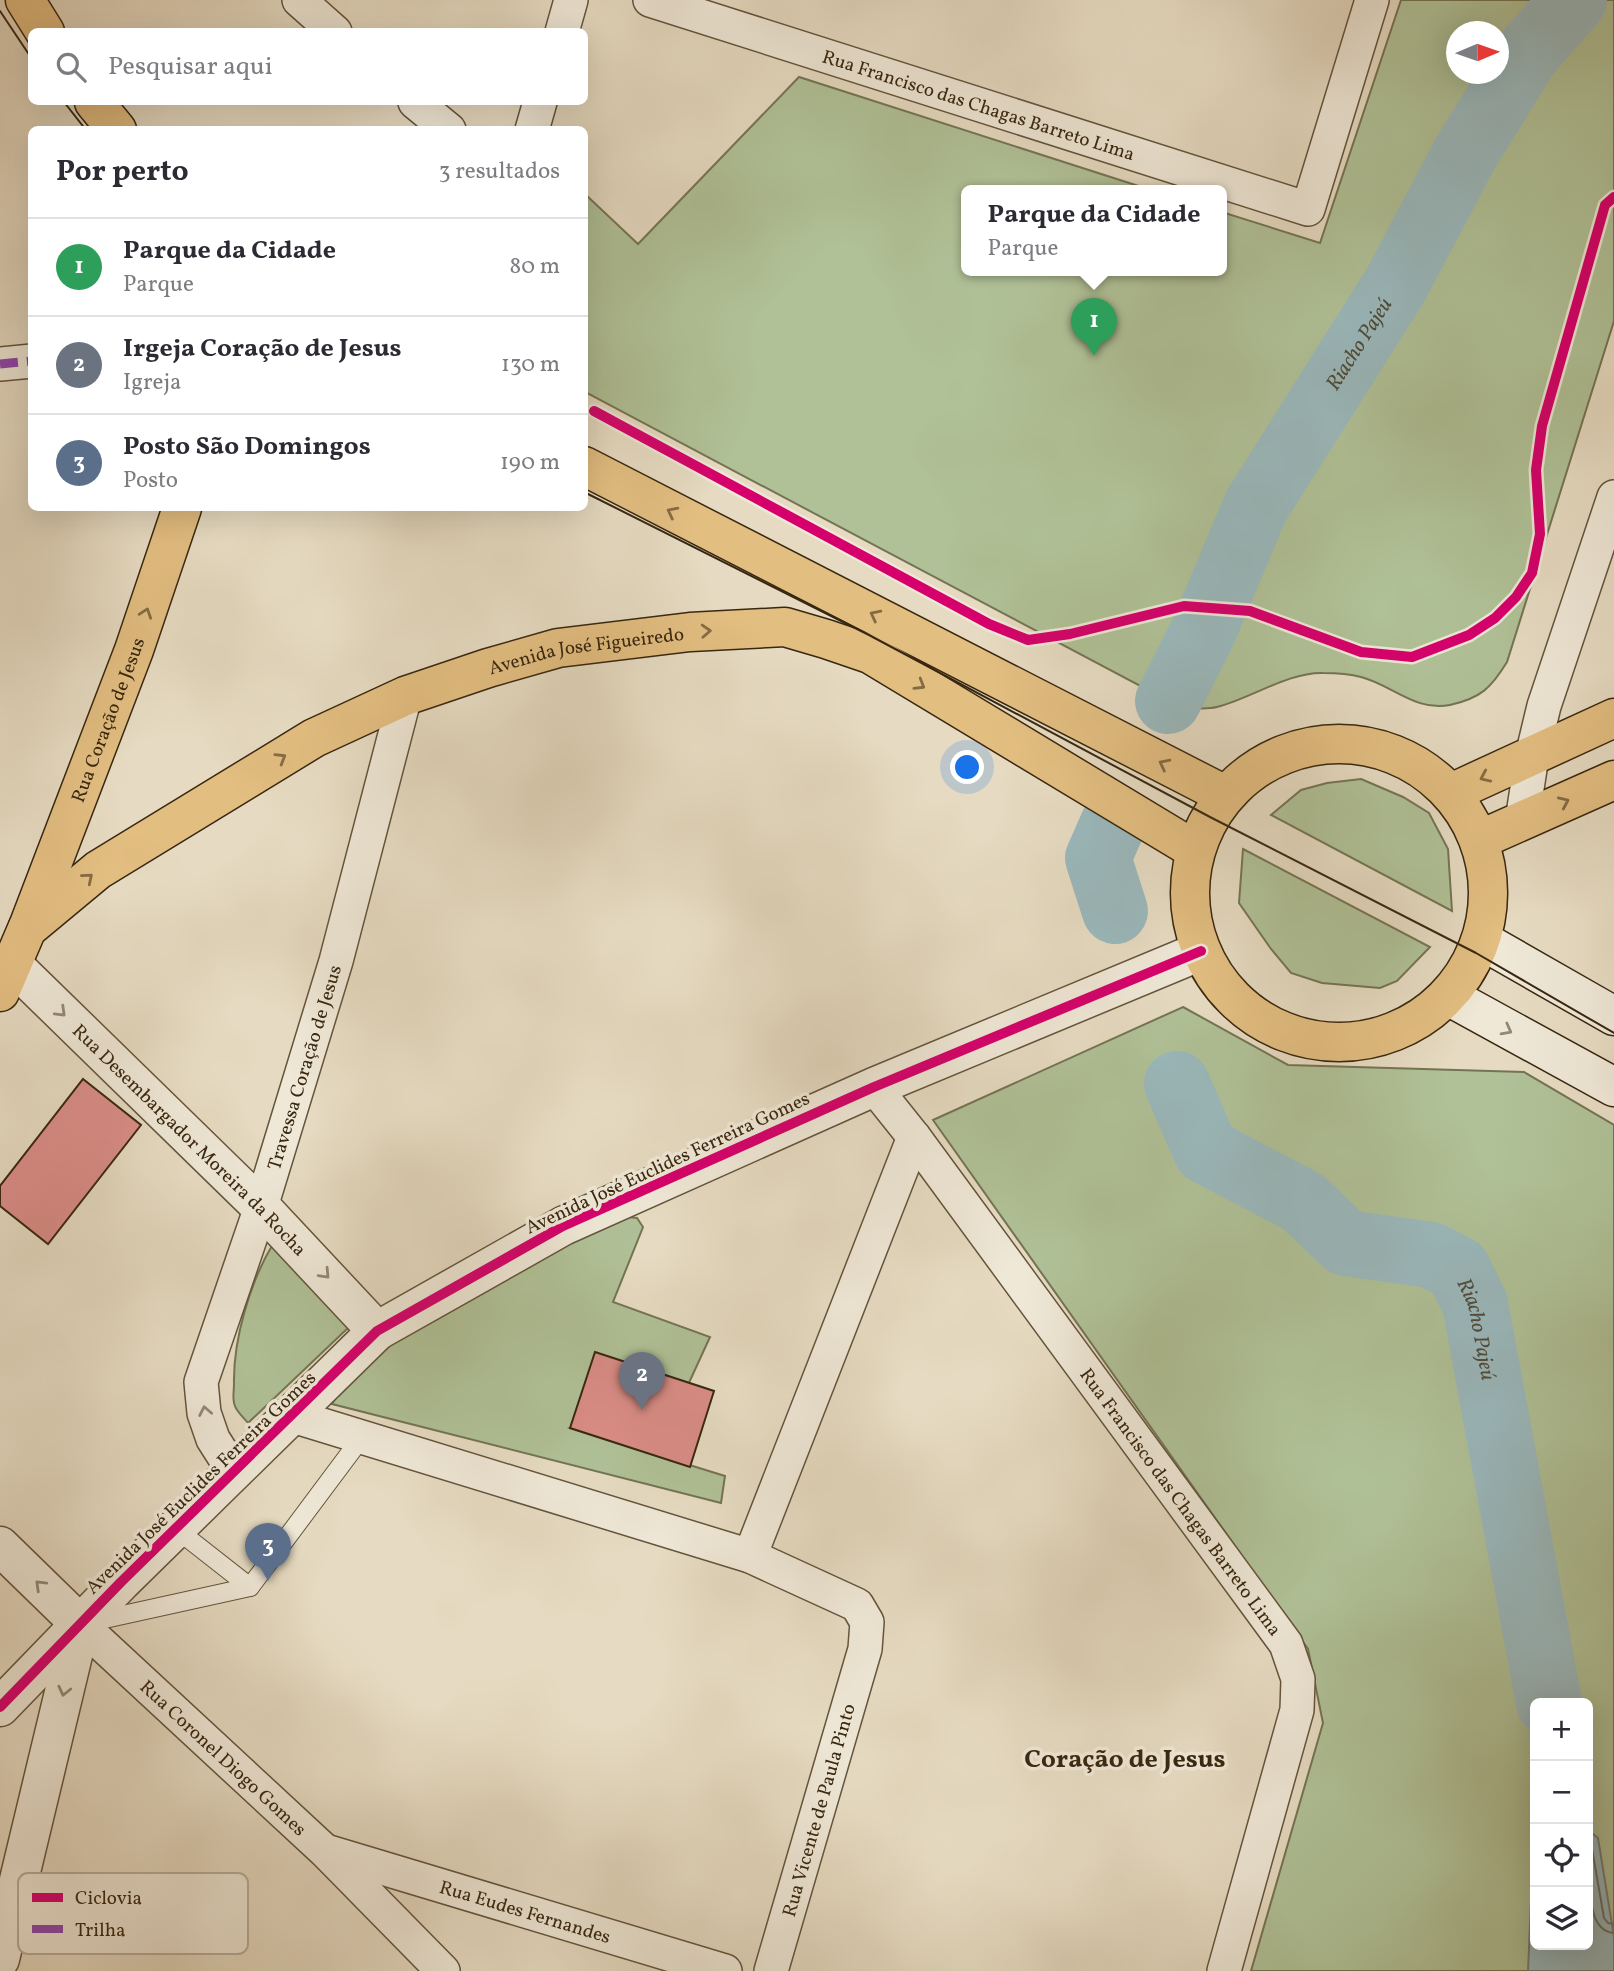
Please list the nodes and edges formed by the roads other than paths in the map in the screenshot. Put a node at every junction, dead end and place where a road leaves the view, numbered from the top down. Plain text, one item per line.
1 (25, 0) edge
2 (299, 0) edge
3 (571, 0) edge
4 (650, 0) edge
5 (1372, 0) edge
6 (42, 28) edge
7 (330, 28) edge
8 (563, 28) edge
9 (96, 105) edge
10 (419, 105) edge
11 (539, 105) edge
12 (114, 126) edge
13 (444, 126) edge
14 (533, 126) edge
15 (28, 361) edge
16 (0, 364) edge
17 (588, 468) edge
18 (1614, 497) edge
19 (181, 511) edge
20 (405, 696) junction
21 (1614, 718) edge
22 (1532, 755) junction
23 (1614, 780) edge
24 (1451, 793) junction
25 (1225, 795) junction
26 (1522, 821) junction
27 (1479, 840) junction
28 (1195, 850) junction
29 (1481, 940) junction
30 (1201, 951) junction
31 (10, 959) edge
32 (1448, 996) junction
33 (1614, 1016) edge
34 (874, 1087) junction
35 (1614, 1087) edge
36 (914, 1137) junction
37 (261, 1207) junction
38 (377, 1331) junction
39 (293, 1416) junction
40 (362, 1437) junction
41 (234, 1472) junction
42 (176, 1529) junction
43 (0, 1546) edge
44 (750, 1556) junction
45 (250, 1587) junction
46 (80, 1624) junction
47 (0, 1707) edge
48 (325, 1851) junction
49 (21, 1873) edge
50 (18, 1884) edge
51 (0, 1959) edge
52 (430, 1965) edge
53 (725, 1971) edge
54 (771, 1971) edge
55 (1224, 1971) edge

1 - 6 main road
2 - 7 street
3 - 8 street
4 - 5 street, Rua Francisco das Chagas Barreto Lima
9 - 12 main road
10 - 13 street
11 - 14 street
15 - 16 street
25 -> 17 main road
18 - 22 street
31 -> 19 main road, Rua Coração de Jesus
20 -> 28 main road, Avenida José Figueiredo
31 -> 20 main road, Avenida José Figueiredo
20 - 37 street, Travessa Coração de Jesus
21 - 22 main road
22 -> 24 main road
22 - 26 street
26 -> 23 main road
24 - 25 main road
24 - 27 main road
25 - 28 main road
26 - 27 main road
27 - 29 main road
28 - 30 main road
29 - 32 main road
29 - 33 street
30 - 32 main road
30 - 34 street, Avenida José Euclides Ferreira Gomes
31 -> 37 street, Rua Desembargador Moreira da Rocha
32 -> 35 street
34 - 36 street, Rua Francisco das Chagas Barreto Lima
34 - 38 street, Avenida José Euclides Ferreira Gomes
36 - 44 street
36 - 55 street, Rua Francisco das Chagas Barreto Lima
37 -> 38 street, Rua Desembargador Moreira da Rocha
41 -> 37 street, Travessa Coração de Jesus
38 - 39 street, Avenida José Euclides Ferreira Gomes
39 - 40 street
39 - 41 street, Avenida José Euclides Ferreira Gomes
40 - 44 street
40 - 45 lane
41 - 42 street, Avenida José Euclides Ferreira Gomes
42 - 45 lane
42 - 46 street, Avenida José Euclides Ferreira Gomes
46 -> 43 street, Rua Coronel Diogo Gomes
44 - 54 street, Rua Vicente de Paula Pinto
45 - 46 lane
46 - 47 street, Avenida José Euclides Ferreira Gomes
46 - 48 street, Rua Coronel Diogo Gomes
46 -> 49 street
48 - 52 street, Rua Coronel Diogo Gomes
48 - 53 street, Rua Eudes Fernandes
50 -> 51 street

